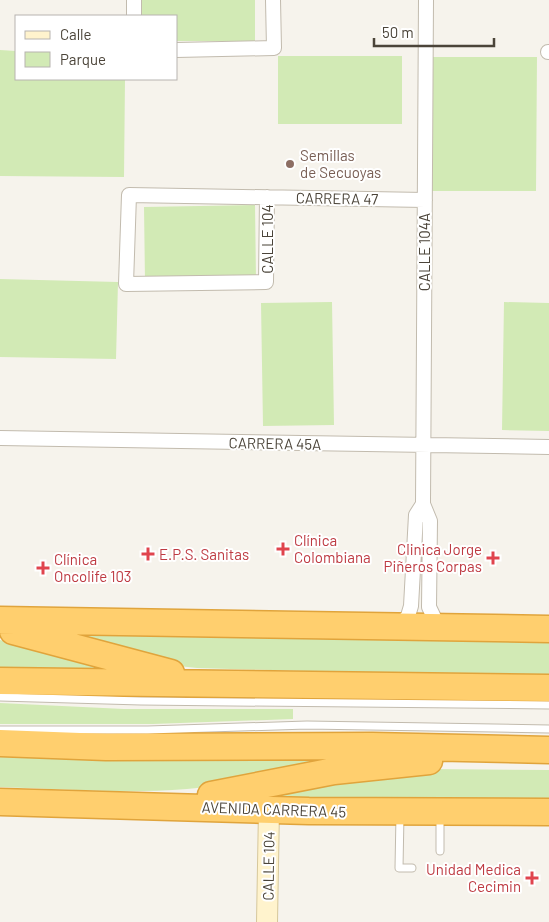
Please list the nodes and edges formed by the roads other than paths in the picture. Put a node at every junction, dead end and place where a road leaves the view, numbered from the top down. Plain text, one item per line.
1 (134, 0) edge
2 (273, 0) edge
3 (426, 0) edge
4 (134, 15) edge
5 (178, 50) edge
6 (267, 197) junction
7 (425, 200) junction
8 (266, 282) joint
9 (0, 438) edge
10 (423, 445) junction
11 (549, 448) edge
12 (423, 504) junction
13 (0, 620) edge
14 (0, 627) edge
15 (398, 627) junction
16 (439, 628) junction
17 (549, 629) edge
18 (0, 681) edge
19 (210, 683) junction
20 (549, 688) edge
21 (0, 697) edge
22 (549, 706) edge
23 (549, 729) edge
24 (0, 730) edge
25 (0, 743) edge
26 (537, 750) edge
27 (0, 802) edge
28 (131, 805) junction
29 (269, 809) junction
30 (400, 812) junction
31 (549, 812) edge
32 (440, 813) junction
33 (440, 851) dead end
34 (412, 868) dead end
35 (267, 922) edge

1 - 4 street
2 - 5 street
3 - 7 street, CALLE 104A
6 - 7 street, CARRERA 47
6 - 8 street, CALLE 104
6 - 8 street, CARRERA 47
7 - 10 street, CALLE 104A
9 - 10 street, CARRERA 45A
10 - 11 street, CARRERA 45A
10 - 12 street, CALLE 104A
12 - 15 street, CALLE 104A
12 - 16 street, CALLE 104A
13 - 15 highway
14 - 19 highway
15 - 16 highway
16 - 17 highway
18 - 19 highway
19 - 20 highway
21 - 22 lane
23 - 24 lane
25 - 26 highway
26 - 28 highway
27 - 28 highway, AVENIDA CARRERA 45
28 - 29 highway, AVENIDA CARRERA 45
29 - 30 highway, AVENIDA CARRERA 45
29 - 35 street, CALLE 104
30 - 32 highway, AVENIDA CARRERA 45
30 - 34 lane
31 - 32 highway, AVENIDA CARRERA 45
32 - 33 lane

